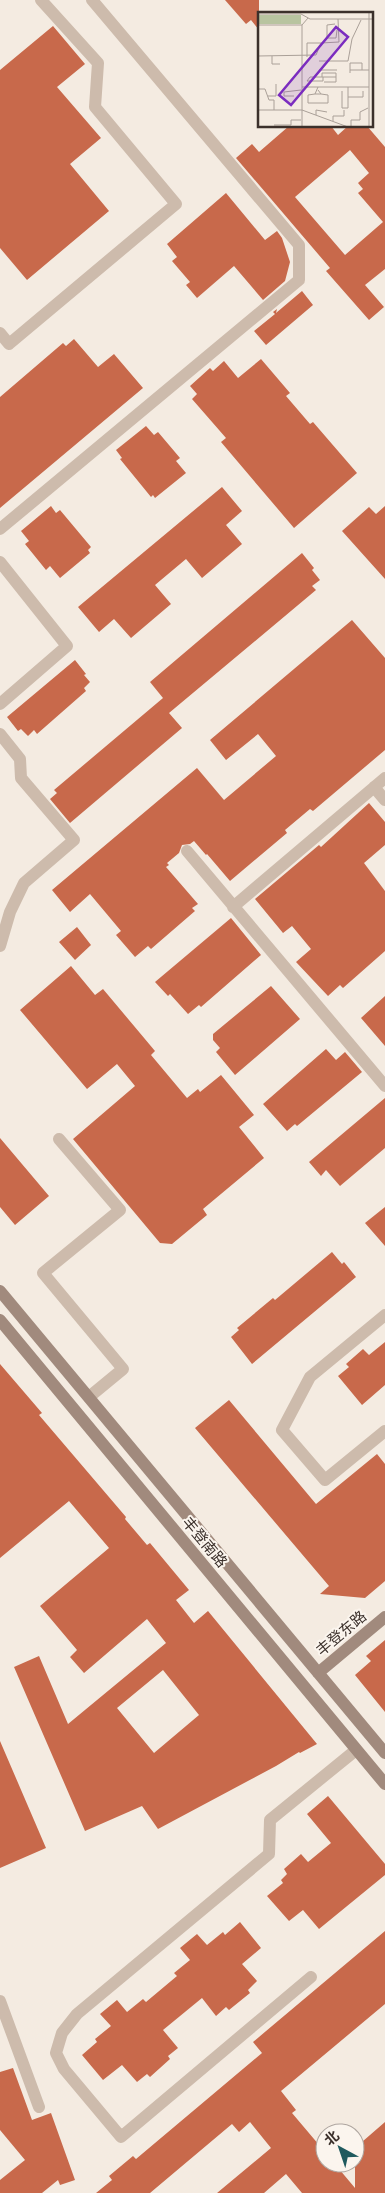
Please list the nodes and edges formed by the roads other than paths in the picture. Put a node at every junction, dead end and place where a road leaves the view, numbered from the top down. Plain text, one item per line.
1 (41, 0) edge
2 (92, 0) edge
3 (0, 333) edge
4 (0, 528) edge
5 (0, 562) edge
6 (0, 704) edge
7 (0, 734) edge
8 (385, 778) edge
9 (374, 787) junction
10 (385, 800) edge
11 (187, 851) dead end
12 (233, 907) junction
13 (0, 946) edge
14 (384, 1082) edge
15 (59, 1139) dead end
16 (0, 1291) edge
17 (385, 1315) edge
18 (0, 1320) edge
19 (89, 1397) junction
20 (385, 1431) edge
21 (385, 1617) edge
22 (318, 1673) junction
23 (356, 1750) junction
24 (385, 1753) edge
25 (385, 1784) edge
26 (311, 1977) dead end
27 (0, 2001) edge
28 (39, 2107) dead end

1 - 3 street
2 - 4 street
5 - 6 street
7 - 13 street
8 - 9 street
9 - 10 street
9 - 12 street
11 - 12 street
12 - 14 street
15 - 19 street
16 - 19 street, 丰登南路
17 - 20 street
18 - 23 street, 丰登南路
19 - 22 street, 丰登南路
21 - 22 street, 丰登东路
22 - 24 street, 丰登南路
23 - 25 street, 丰登南路
23 - 26 street
27 - 28 street

